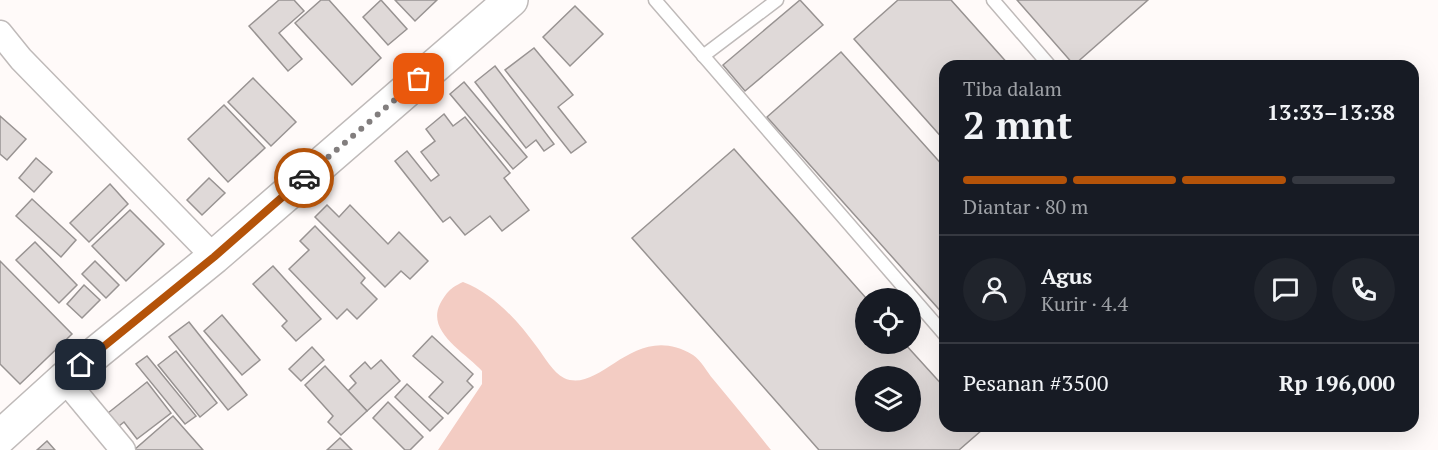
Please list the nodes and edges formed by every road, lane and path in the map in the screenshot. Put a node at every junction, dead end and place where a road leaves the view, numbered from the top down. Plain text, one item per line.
1 (511, 0) edge
2 (655, 0) edge
3 (777, 0) edge
4 (993, 0) edge
5 (0, 33) edge
6 (704, 56) junction
7 (1045, 60) edge
8 (214, 257) junction
9 (939, 328) edge
10 (64, 379) junction
11 (0, 437) edge
12 (123, 450) edge

1 - 8 main road
2 - 6 lane
3 - 6 lane
4 - 7 lane
5 - 8 street
6 - 9 lane
8 - 10 main road
10 - 11 main road
10 - 12 street

